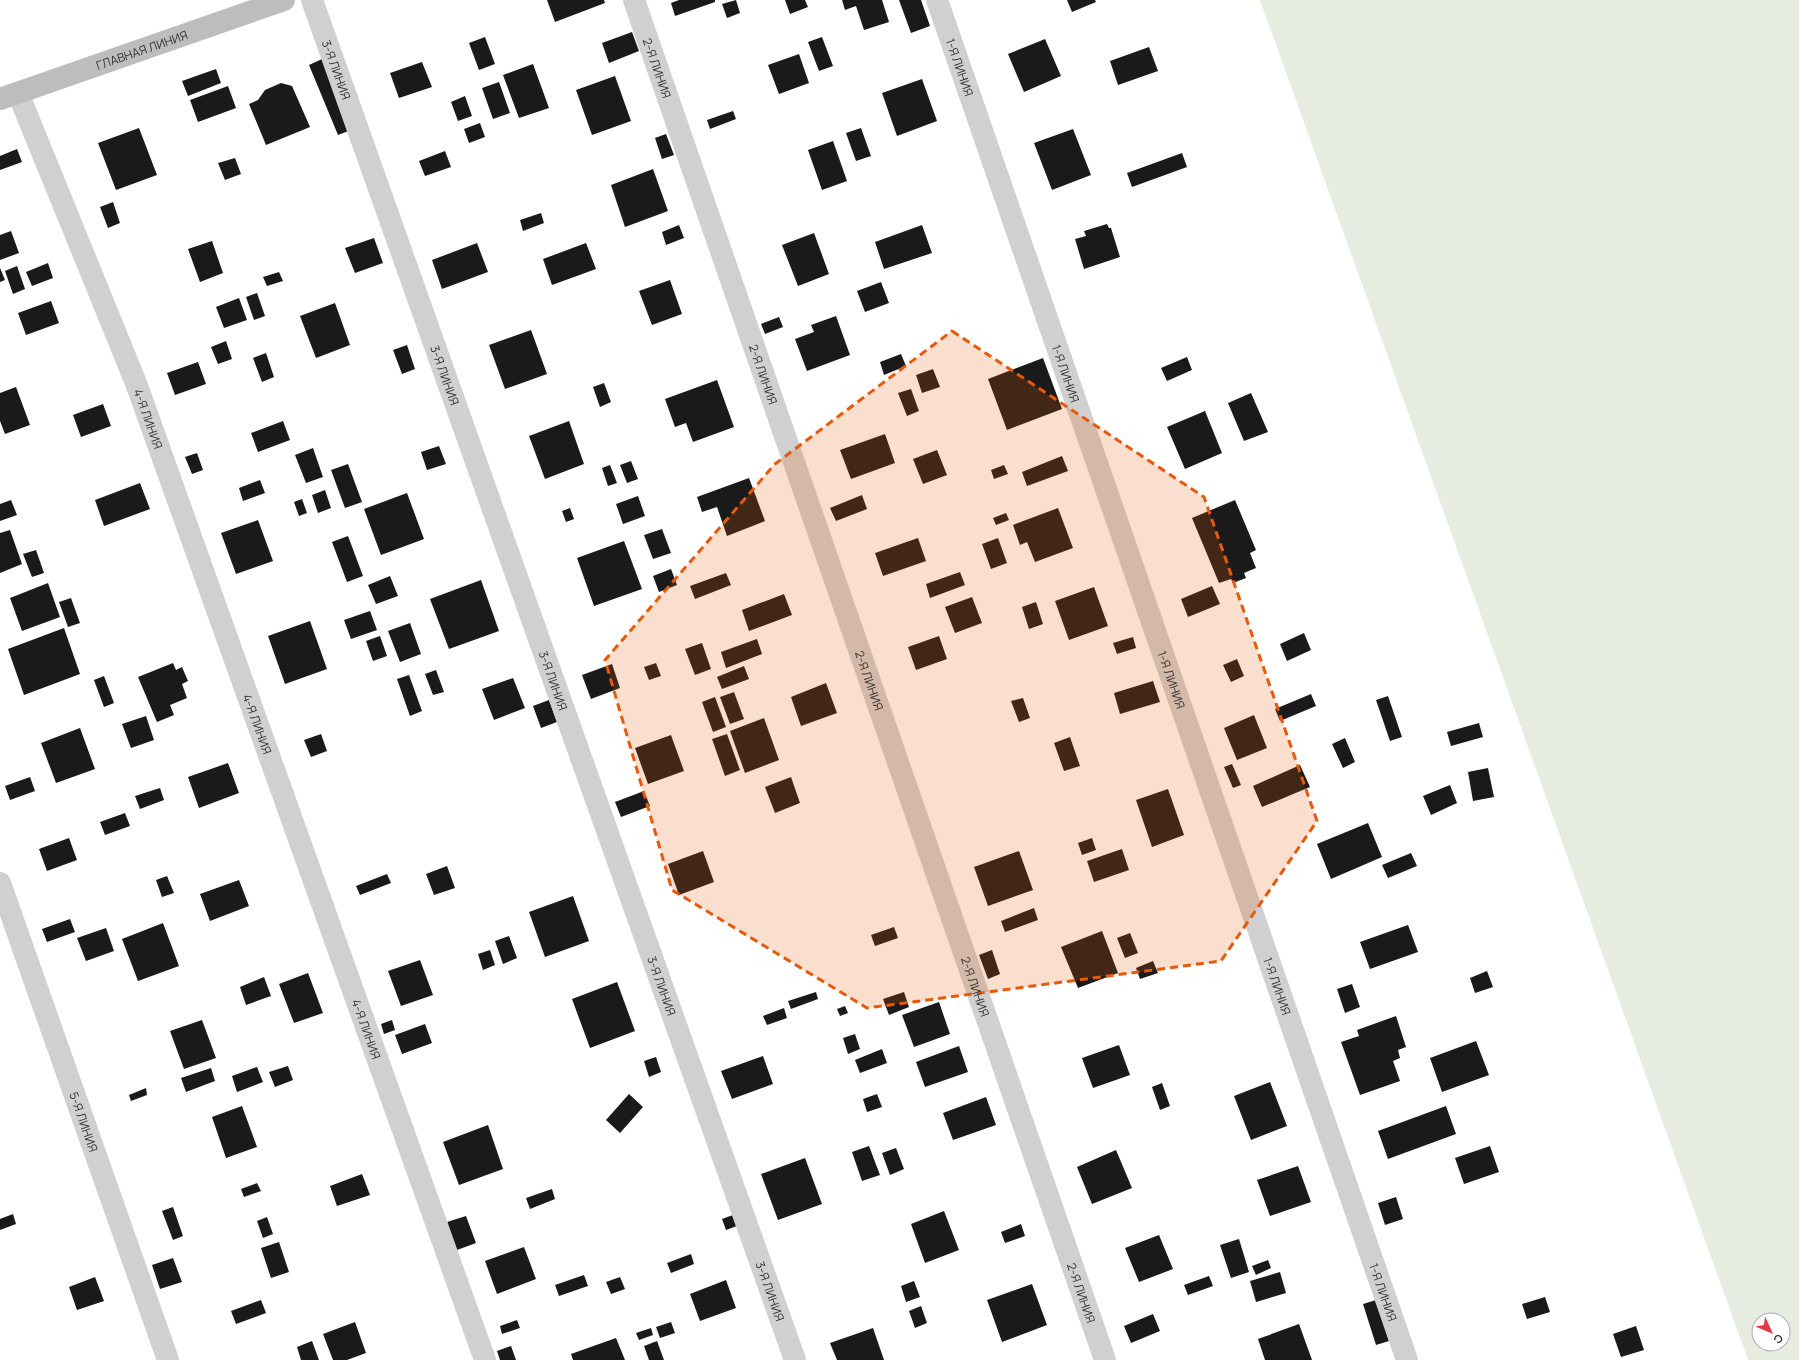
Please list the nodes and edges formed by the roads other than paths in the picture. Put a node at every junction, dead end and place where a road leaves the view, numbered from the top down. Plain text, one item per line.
1 (284, 0) edge
2 (312, 0) edge
3 (634, 0) edge
4 (937, 0) edge
5 (9, 96) edge
6 (0, 883) edge
7 (168, 1360) edge
8 (485, 1360) edge
9 (795, 1360) edge
10 (1105, 1360) edge
11 (1407, 1360) edge

1 - 5 street, ГЛАВНАЯ ЛИНИЯ
2 - 9 street, 3-Я ЛИНИЯ
3 - 10 street, 2-Я ЛИНИЯ
4 - 11 street, 1-Я ЛИНИЯ
5 - 8 street, 4-Я ЛИНИЯ
6 - 7 street, 5-Я ЛИНИЯ

